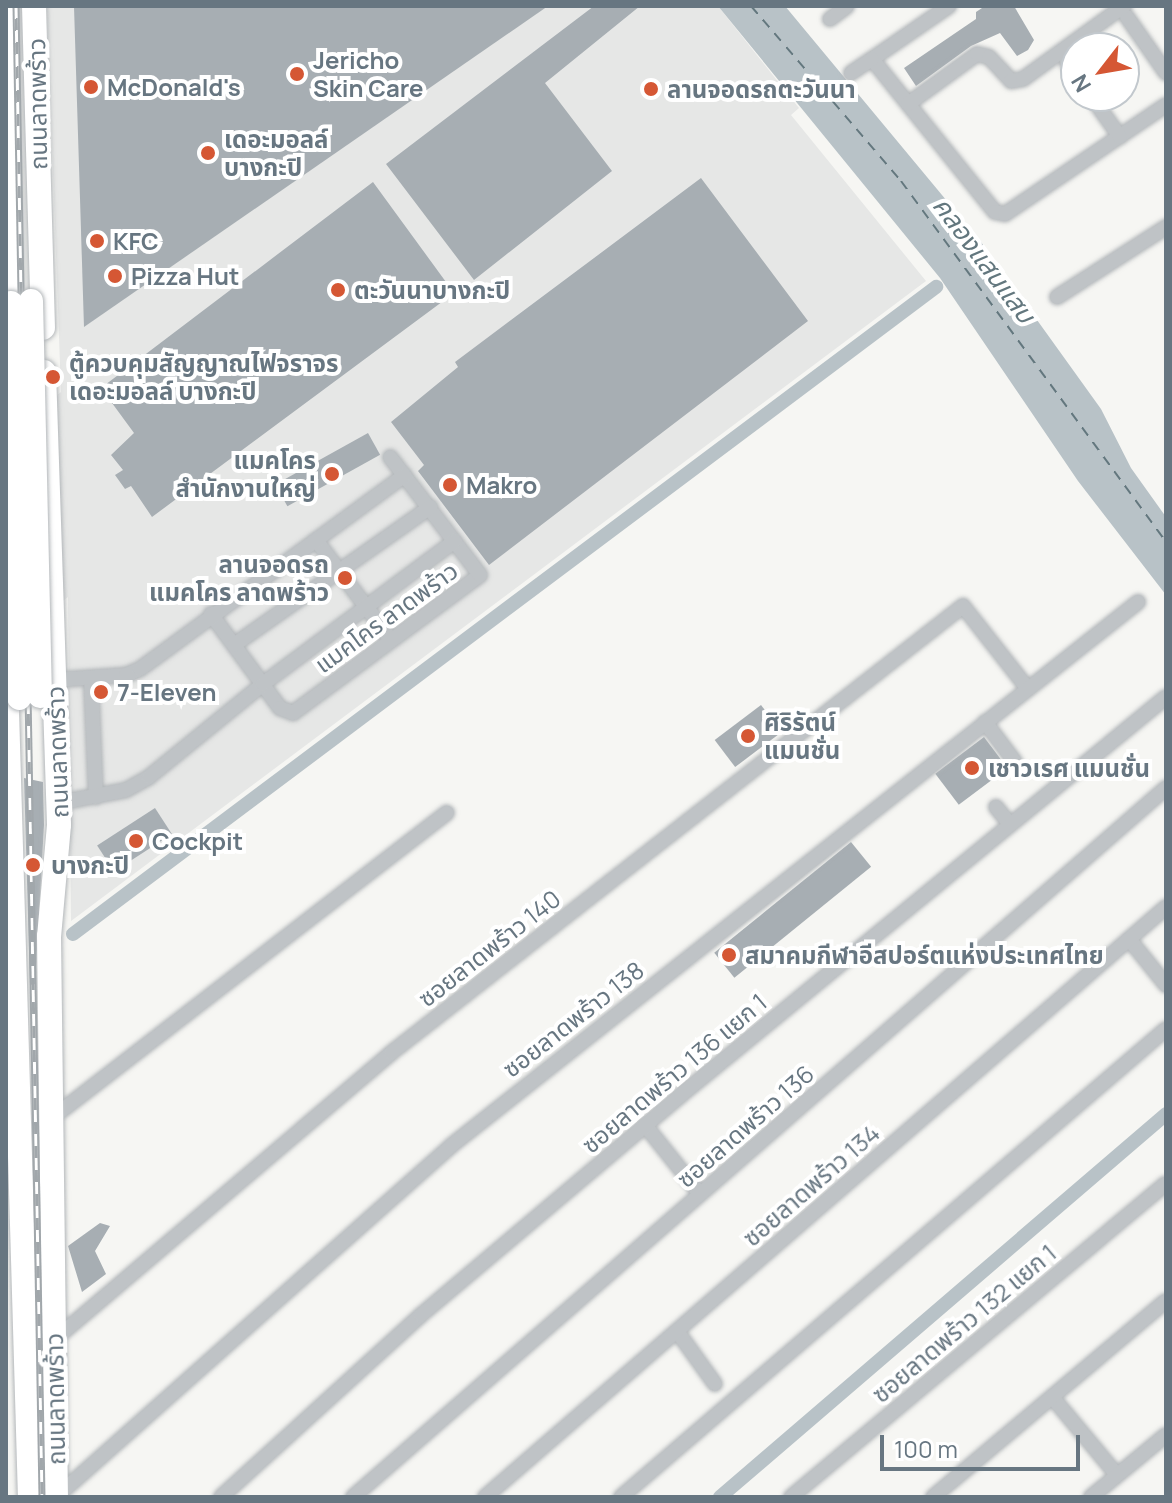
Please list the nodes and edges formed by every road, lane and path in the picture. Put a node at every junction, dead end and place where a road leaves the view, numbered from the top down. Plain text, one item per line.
1 (6, 6) edge
2 (25, 6) edge
3 (34, 6) edge
4 (847, 6) edge
5 (949, 6) edge
6 (1126, 12) edge
7 (830, 19) dead end
8 (1166, 42) edge
9 (1152, 53) junction
10 (872, 59) junction
11 (851, 73) dead end
12 (1166, 73) edge
13 (908, 104) junction
14 (1166, 105) edge
15 (1102, 112) edge
16 (1120, 137) junction
17 (1166, 227) edge
18 (1057, 297) dead end
19 (6, 318) edge
20 (43, 319) junction
21 (6, 341) edge
22 (390, 457) dead end
23 (405, 475) junction
24 (430, 507) junction
25 (316, 540) junction
26 (455, 541) junction
27 (339, 571) junction
28 (1138, 602) dead end
29 (366, 607) junction
30 (211, 614) junction
31 (391, 640) junction
32 (234, 645) junction
33 (6, 676) edge
34 (91, 679) junction
35 (263, 684) junction
36 (1028, 689) junction
37 (38, 691) junction
38 (1166, 697) edge
39 (985, 722) junction
40 (1015, 762) dead end
41 (1166, 788) edge
42 (96, 797) junction
43 (58, 803) junction
44 (996, 807) dead end
45 (447, 813) dead end
46 (1010, 824) junction
47 (8, 872) edge
48 (1166, 907) edge
49 (9, 923) edge
50 (49, 936) junction
51 (1129, 939) junction
52 (1166, 985) edge
53 (19, 1013) junction
54 (1166, 1029) edge
55 (13, 1044) edge
56 (52, 1118) junction
57 (645, 1125) junction
58 (1166, 1184) edge
59 (700, 1194) junction
60 (15, 1224) edge
61 (1166, 1301) edge
62 (677, 1331) junction
63 (54, 1340) junction
64 (715, 1384) dead end
65 (1053, 1398) junction
66 (1166, 1435) edge
67 (1117, 1475) junction
68 (30, 1497) edge
69 (56, 1497) edge
70 (221, 1497) edge
71 (353, 1497) edge
72 (485, 1497) edge
73 (621, 1497) edge
74 (791, 1497) edge
75 (933, 1497) edge
76 (1091, 1497) edge

1 - 37 main road, bridge
2 - 37 main road, bridge
3 - 20 main road, ถนนลาดพร้าว
4 - 7 street
5 - 10 street
6 - 9 street
6 - 13 street
8 - 9 street
9 - 12 street
10 - 11 street
10 - 13 street
13 - 16 street
14 - 16 street
15 - 16 street
17 - 18 street
19 - 20 main road
20 - 21 main road
20 - 37 main road, ถนนลาดพร้าว
22 - 23 street, แมคโคร ลาดพร้าว
23 - 24 street, แมคโคร ลาดพร้าว
23 - 25 street
24 - 26 street, แมคโคร ลาดพร้าว
24 - 27 street
25 - 27 street
25 - 30 street
26 - 29 street
26 - 31 street, แมคโคร ลาดพร้าว
27 - 29 street
27 - 32 street
28 - 36 street, ซอยลาดพร้าว 138
29 - 31 street
29 - 35 street
30 - 32 street, แมคโคร ลาดพร้าว
30 - 34 street
31 - 35 street, แมคโคร ลาดพร้าว
32 - 35 street, แมคโคร ลาดพร้าว
33 - 47 main road, ถนนลาดพร้าว
34 - 37 street
34 - 42 street
35 - 42 street
36 - 39 street, ซอยลาดพร้าว 138
36 - 63 street, ซอยลาดพร้าว 140
37 - 43 main road, ถนนลาดพร้าว
37 - 50 main road
37 - 53 main road
38 - 46 street, ซอยลาดพร้าว 136 แยก 1
39 - 40 street
39 - 69 street, ซอยลาดพร้าว 138
41 - 59 street, ซอยลาดพร้าว 136
42 - 43 street
43 - 50 main road, ถนนลาดพร้าว
44 - 46 street
45 - 56 street
46 - 57 street, ซอยลาดพร้าว 136 แยก 1
47 - 49 main road, ถนนลาดพร้าว
48 - 51 street, ซอยลาดพร้าว 134
49 - 53 main road, ถนนลาดพร้าว
50 - 56 main road, ถนนลาดพร้าว
51 - 52 street
51 - 62 street, ซอยลาดพร้าว 134
53 - 55 main road, ถนนลาดพร้าว
54 - 73 street
55 - 60 main road, ถนนลาดพร้าว
56 - 63 main road, ถนนลาดพร้าว
57 - 59 street
57 - 70 street, ซอยลาดพร้าว 136 แยก 1
58 - 74 street, ซอยลาดพร้าว 132 แยก 1
59 - 71 street, ซอยลาดพร้าว 136
60 - 68 main road, ถนนลาดพร้าว
61 - 65 street
62 - 64 street
62 - 72 street, ซอยลาดพร้าว 134
63 - 69 main road, ถนนลาดพร้าว
65 - 67 street
65 - 75 street
66 - 67 street
67 - 76 street

